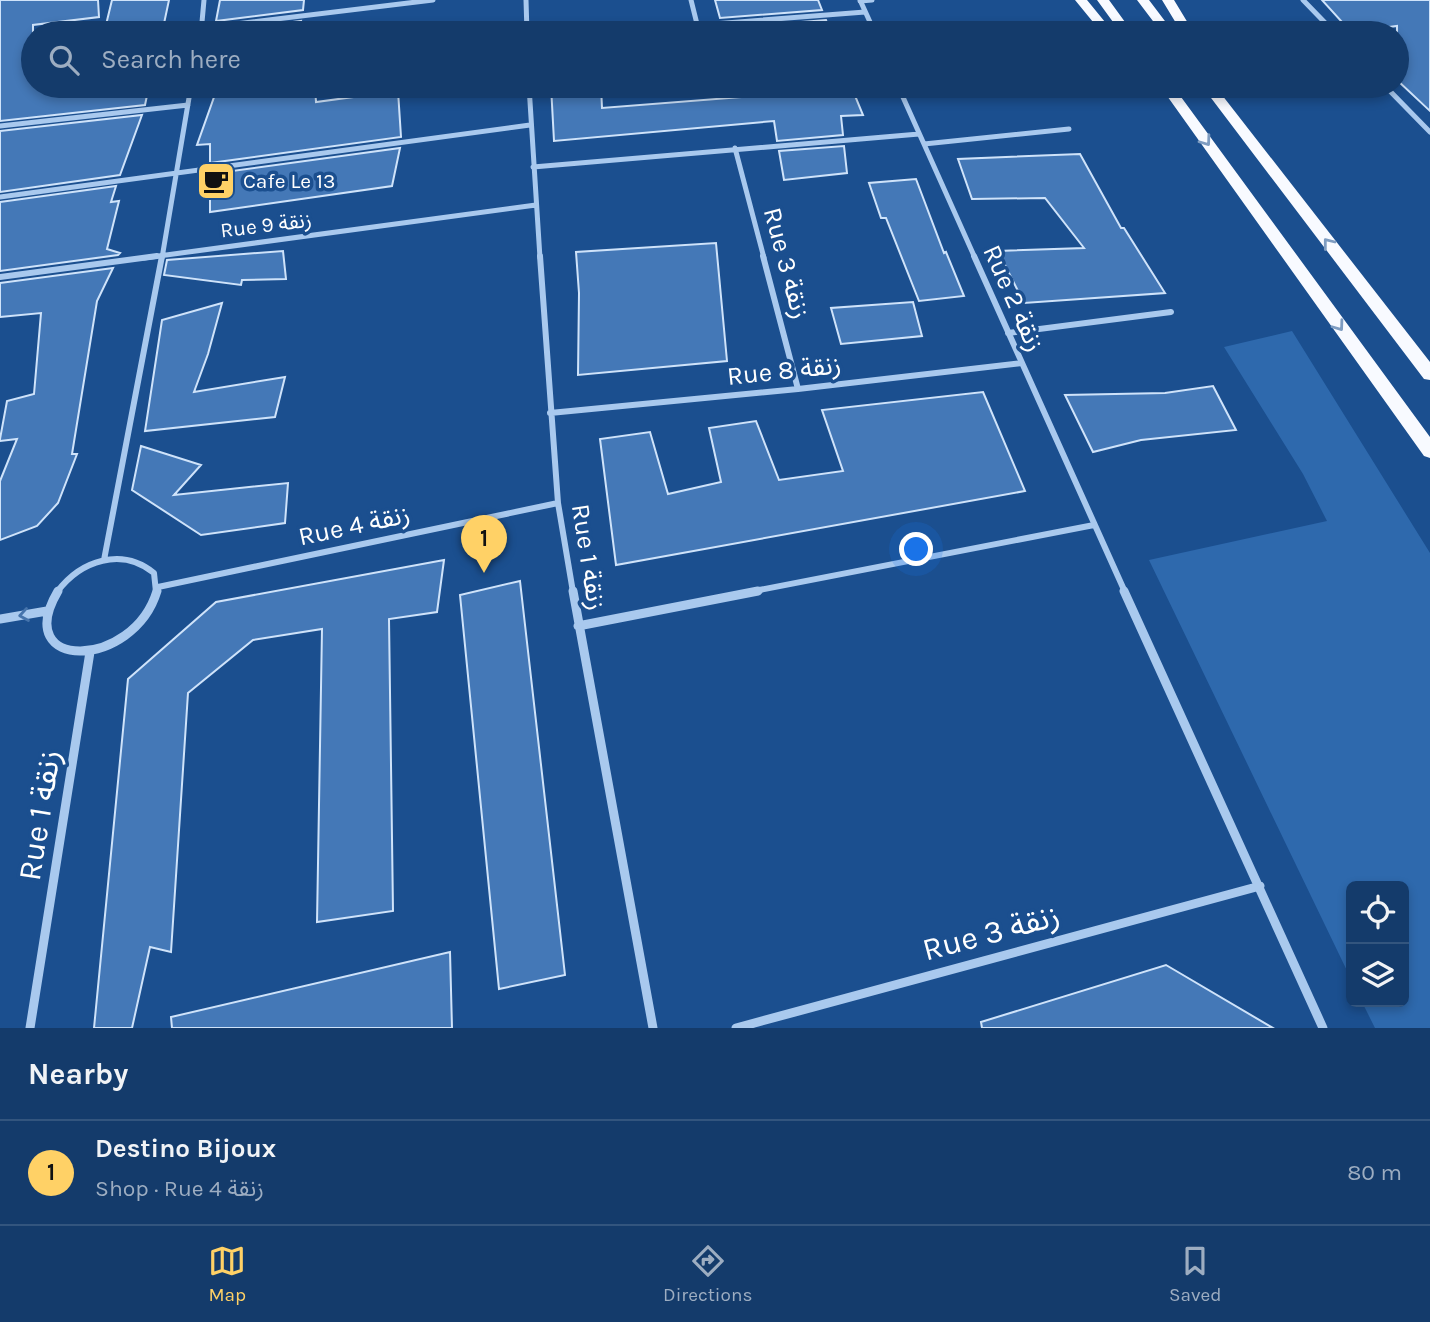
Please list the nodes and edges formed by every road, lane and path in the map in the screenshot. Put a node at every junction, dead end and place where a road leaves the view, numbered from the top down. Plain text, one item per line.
1 (204, 0) edge
2 (433, 0) edge
3 (526, 0) edge
4 (691, 0) edge
5 (872, 0) edge
6 (1080, 0) edge
7 (1103, 0) edge
8 (1143, 0) edge
9 (1168, 0) edge
10 (1303, 0) edge
11 (860, 1) edge
12 (865, 12) junction
13 (203, 21) edge
14 (277, 21) edge
15 (527, 21) edge
16 (696, 21) edge
17 (739, 21) edge
18 (869, 21) edge
19 (1098, 21) edge
20 (1118, 21) edge
21 (1159, 21) edge
22 (1181, 21) edge
23 (1323, 21) edge
24 (189, 98) edge
25 (529, 98) edge
26 (903, 98) edge
27 (1175, 98) edge
28 (1217, 98) edge
29 (1227, 98) edge
30 (1397, 98) edge
31 (188, 105) junction
32 (530, 125) junction
33 (0, 126) edge
34 (1069, 129) dead end
35 (1430, 132) edge
36 (919, 134) junction
37 (924, 144) junction
38 (735, 148) junction
39 (1262, 156) junction
40 (533, 167) junction
41 (178, 173) junction
42 (0, 197) edge
43 (536, 205) junction
44 (162, 254) junction
45 (0, 277) edge
46 (1171, 312) dead end
47 (1008, 333) junction
48 (1022, 363) junction
49 (1430, 374) edge
50 (798, 389) junction
51 (550, 413) junction
52 (1430, 451) edge
53 (558, 503) junction
54 (1094, 525) junction
55 (104, 560) junction
56 (158, 587) junction
57 (47, 611) junction
58 (0, 619) edge
59 (578, 626) junction
60 (90, 652) junction
61 (1260, 886) junction
62 (30, 1028) edge
63 (653, 1028) edge
64 (736, 1028) edge
65 (1323, 1028) edge

1 - 13 street
2 - 14 street
3 - 15 street
4 - 16 street
5 - 11 street
6 - 19 highway
7 - 20 highway
8 - 21 highway
9 - 22 highway
10 - 23 street
11 - 12 street
12 - 17 street
12 - 18 street
24 - 31 street
25 - 32 street, Rue 1 زنقة
26 - 36 street, Rue 2 زنقة
27 -> 52 highway
28 - 39 highway
29 - 39 highway
30 - 35 street
31 - 33 street
31 - 41 street
32 - 40 street, Rue 1 زنقة
32 - 41 street
34 - 37 street
36 - 37 street, Rue 2 زنقة
36 - 38 street
37 - 47 street, Rue 2 زنقة
38 - 40 street
38 - 50 street, Rue 3 زنقة
49 -> 39 highway
40 - 43 street, Rue 1 زنقة
41 - 42 street
41 - 44 street
43 - 44 street, Rue 9 زنقة
43 - 51 street, Rue 1 زنقة
44 - 45 street, Rue 9 زنقة
44 - 55 street
46 - 47 street
47 - 48 street, Rue 2 زنقة
48 - 50 street, Rue 8 زنقة
48 - 54 street, Rue 2 زنقة
50 - 51 street, Rue 8 زنقة
51 - 53 street, Rue 1 زنقة
53 - 56 street, Rue 4 زنقة
53 - 59 street, Rue 1 زنقة
54 - 59 street
54 - 61 street, Rue 2 زنقة
55 - 56 street
55 - 57 street
56 - 60 street
57 -> 58 street
57 - 60 street
59 - 63 street, Rue 1 زنقة
60 - 62 street, Rue 1 زنقة
61 - 64 street, Rue 3 زنقة
61 - 65 street, Rue 2 زنقة

